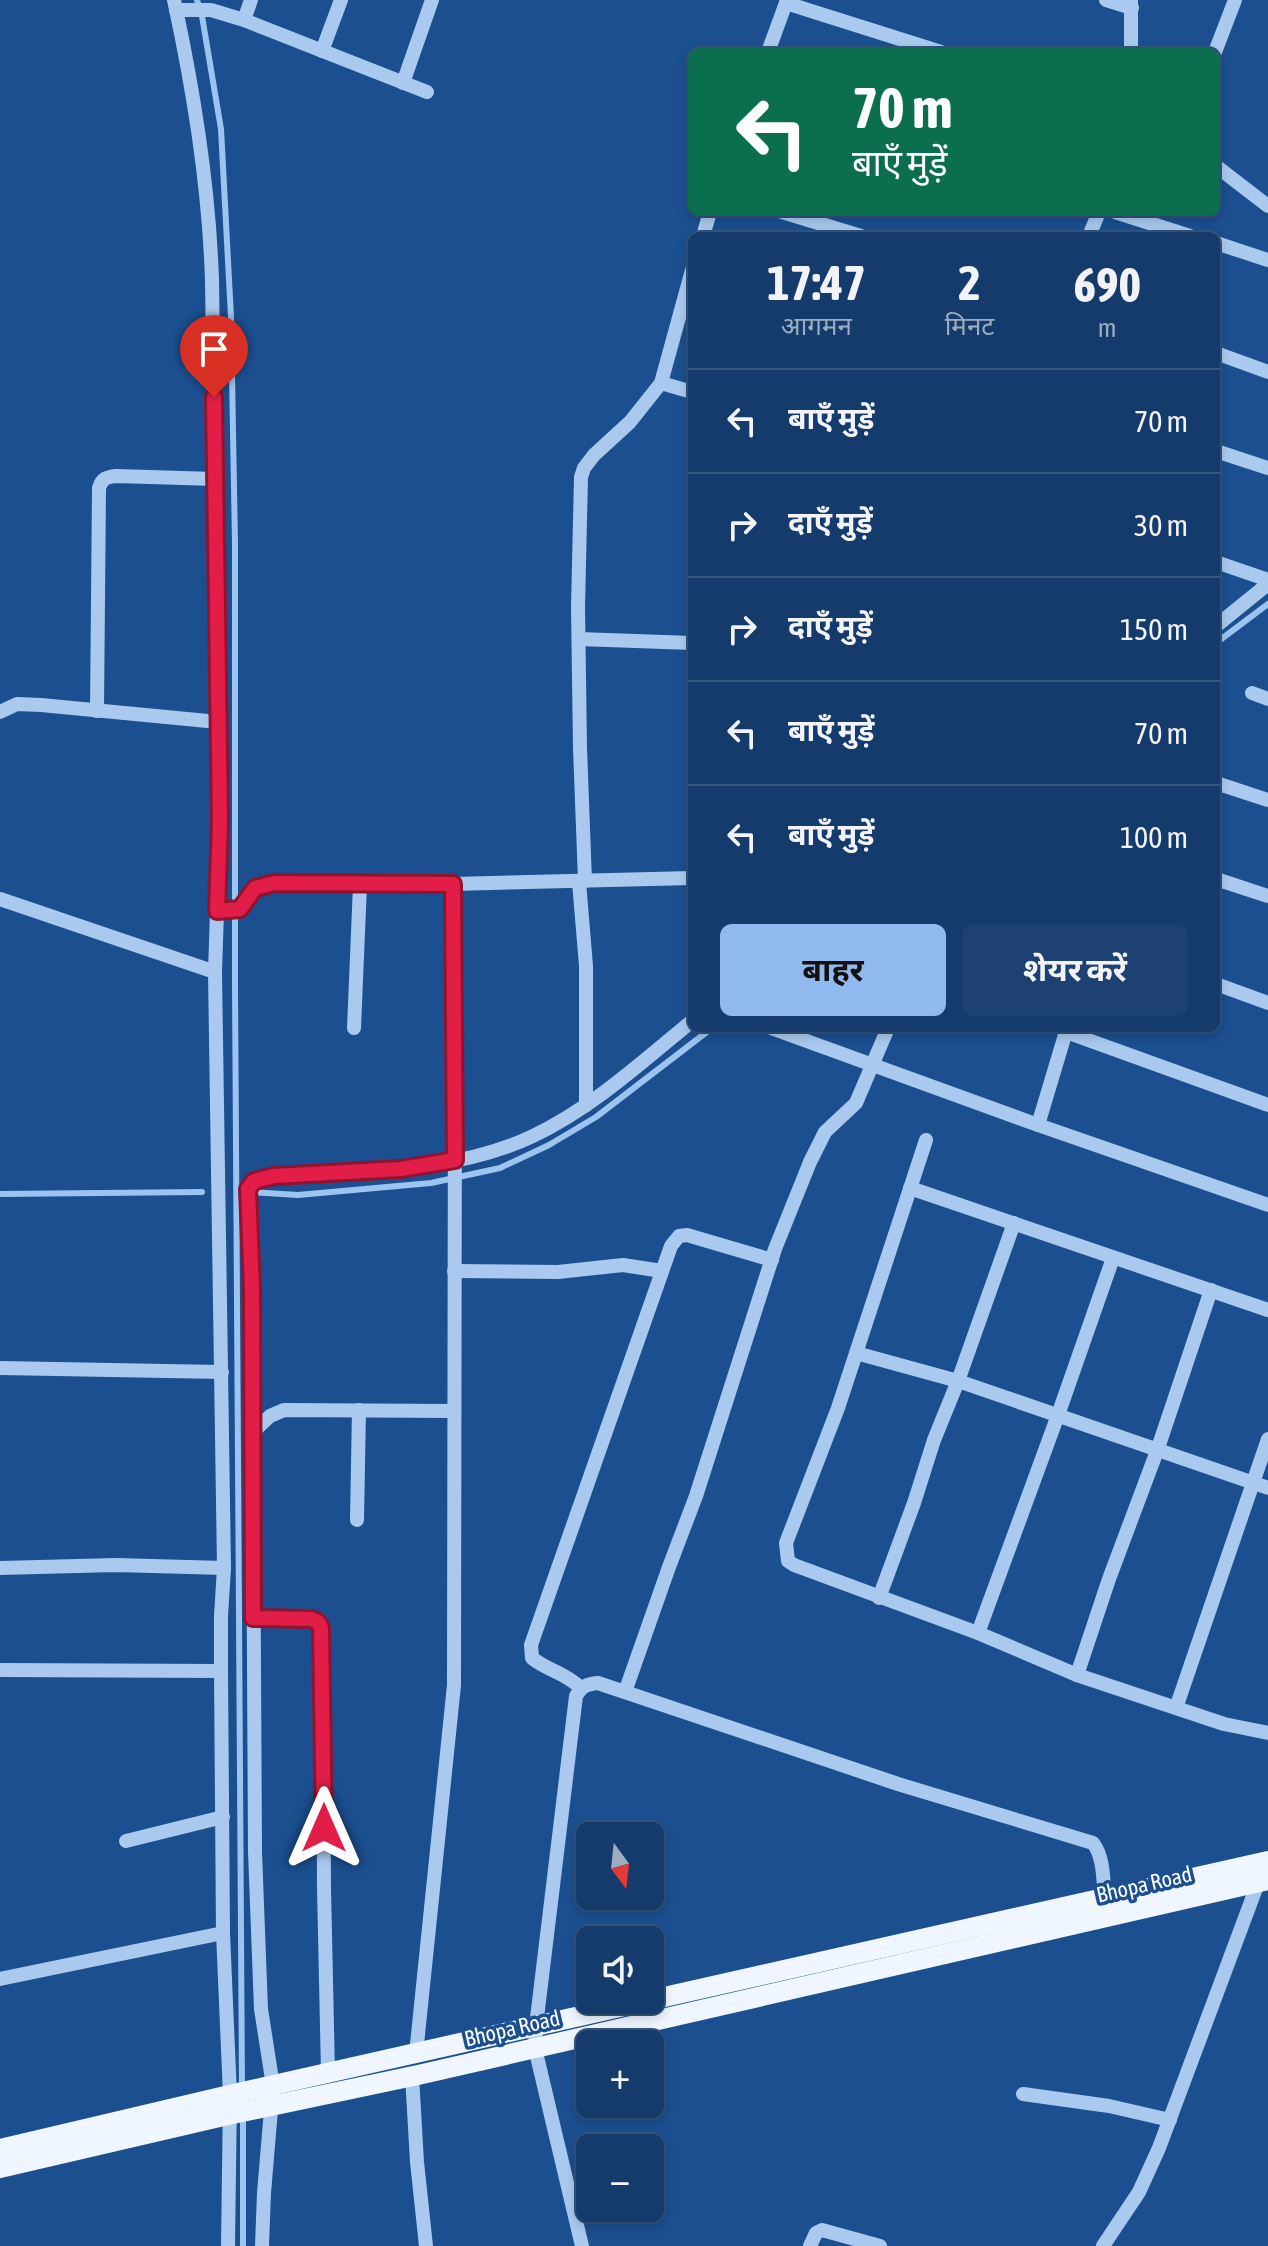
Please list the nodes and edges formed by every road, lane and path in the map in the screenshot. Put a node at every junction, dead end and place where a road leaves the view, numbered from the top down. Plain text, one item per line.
1 (251, 0) edge
2 (341, 0) edge
3 (432, 0) edge
4 (1106, 0) edge
5 (1235, 0) edge
6 (786, 2) edge
7 (1131, 4) edge
8 (175, 5) edge
9 (244, 20) junction
10 (769, 48) edge
11 (929, 48) edge
12 (1131, 48) edge
13 (1217, 48) edge
14 (322, 51) junction
15 (403, 83) junction
16 (427, 92) dead end
17 (1220, 169) edge
18 (1267, 199) edge
19 (795, 216) edge
20 (1128, 216) edge
21 (848, 232) edge
22 (1178, 232) edge
23 (1220, 244) edge
24 (1268, 260) edge
25 (688, 290) edge
26 (1220, 354) edge
27 (1268, 372) edge
28 (661, 383) junction
29 (688, 391) edge
30 (1220, 452) edge
31 (1268, 468) edge
32 (215, 479) junction
33 (1220, 564) edge
34 (1268, 582) edge
35 (1220, 623) edge
36 (579, 639) junction
37 (688, 643) edge
38 (1252, 693) dead end
39 (1268, 699) edge
40 (97, 711) junction
41 (0, 712) edge
42 (218, 722) junction
43 (1220, 784) edge
44 (1268, 800) edge
45 (688, 878) edge
46 (1220, 880) edge
47 (582, 882) junction
48 (453, 884) junction
49 (360, 885) junction
50 (1268, 896) edge
51 (0, 899) edge
52 (228, 911) junction
53 (215, 972) junction
54 (1220, 985) edge
55 (1268, 1003) edge
56 (688, 1024) edge
57 (354, 1028) dead end
58 (782, 1032) edge
59 (886, 1032) edge
60 (1065, 1032) edge
61 (1071, 1032) edge
62 (872, 1064) junction
63 (586, 1105) junction
64 (1268, 1105) edge
65 (1038, 1125) junction
66 (926, 1140) dead end
67 (454, 1168) junction
68 (910, 1188) junction
69 (1268, 1205) edge
70 (1014, 1223) junction
71 (1113, 1258) junction
72 (772, 1260) junction
73 (454, 1271) junction
74 (662, 1271) junction
75 (1211, 1290) junction
76 (1268, 1310) edge
77 (856, 1353) junction
78 (0, 1368) edge
79 (222, 1372) junction
80 (958, 1381) junction
81 (359, 1410) junction
82 (454, 1411) junction
83 (1058, 1415) junction
84 (252, 1433) junction
85 (1268, 1439) edge
86 (1157, 1451) junction
87 (1261, 1486) edge
88 (357, 1520) dead end
89 (0, 1568) edge
90 (224, 1568) junction
91 (879, 1598) junction
92 (253, 1618) junction
93 (978, 1633) junction
94 (0, 1670) edge
95 (221, 1671) junction
96 (1077, 1675) junction
97 (581, 1688) junction
98 (625, 1692) junction
99 (1176, 1708) junction
100 (1268, 1733) edge
101 (223, 1817) junction
102 (126, 1841) dead end
103 (1268, 1861) edge
104 (1263, 1882) edge
105 (1105, 1898) junction
106 (223, 1933) junction
107 (0, 1979) edge
108 (536, 2026) junction
109 (535, 2048) junction
110 (416, 2054) junction
111 (328, 2073) junction
112 (412, 2076) junction
113 (1023, 2094) dead end
114 (268, 2096) junction
115 (232, 2104) junction
116 (1170, 2120) junction
117 (0, 2149) edge
118 (0, 2168) edge
119 (579, 2245) edge
120 (228, 2246) edge
121 (262, 2246) edge
122 (426, 2246) edge
123 (810, 2246) edge
124 (880, 2246) edge
125 (1103, 2246) edge

1 - 9 street
2 - 14 street
3 - 15 street
4 - 7 street
5 - 13 street
6 - 10 street
6 - 11 street
7 - 12 street
8 - 9 street
8 - 32 street
9 - 14 street
14 - 15 street
15 - 16 street
17 - 18 street
19 - 21 street
20 - 22 street
23 - 24 street
25 - 28 street
26 - 27 street
28 - 29 street
28 - 36 street
30 - 31 street
32 - 40 street
32 - 42 street
33 - 34 street
34 - 35 street
36 - 37 street
36 - 47 street
38 - 39 street
40 - 41 street
40 - 42 street
42 - 52 street
43 - 44 street
45 - 47 street
46 - 50 street
47 - 48 street
47 - 63 street
48 - 49 street
48 - 67 street
49 - 52 street
49 - 57 street
51 - 53 street
52 - 53 street
53 - 79 street
54 - 55 street
56 - 63 street
58 - 62 street
59 - 62 street
60 - 65 street
61 - 64 street
62 - 65 street
62 - 72 street
63 - 67 street
65 - 69 street
66 - 68 street
67 - 73 street
67 - 84 street
68 - 70 street
68 - 77 street
70 - 71 street
70 - 80 street
71 - 75 street
71 - 83 street
72 - 74 street
72 - 98 street
73 - 74 street
73 - 82 street
74 - 97 street
75 - 76 street
75 - 86 street
77 - 80 street
77 - 91 street
78 - 79 street
79 - 90 street
80 - 83 street
80 - 91 street
81 - 82 street
81 - 84 street
81 - 88 street
82 - 110 street
83 - 86 street
83 - 93 street
84 - 92 street
85 - 87 street
86 - 87 street
86 - 96 street
87 - 99 street
89 - 90 street
90 - 95 street
91 - 93 street
92 - 111 street
92 - 114 street
93 - 96 street
94 - 95 street
95 - 101 street
96 - 99 street
97 - 98 street
97 - 108 street
98 - 105 street
99 - 100 street
101 - 102 street
101 - 106 street
103 - 105 main road, Bhopa Road
104 - 109 main road, Bhopa Road
104 - 116 street
105 - 108 main road, Bhopa Road
106 - 107 street
106 - 115 street
108 - 109 street
108 - 110 main road, Bhopa Road
109 - 112 main road, Bhopa Road
109 - 119 street
110 - 111 main road, Bhopa Road
111 - 114 main road, Bhopa Road
112 - 114 main road, Bhopa Road
112 - 122 street
113 - 116 street
114 - 115 main road, Bhopa Road
114 - 121 street
115 - 117 main road, Bhopa Road
115 - 118 main road, Bhopa Road
115 - 120 street
116 - 125 street
123 - 124 street

